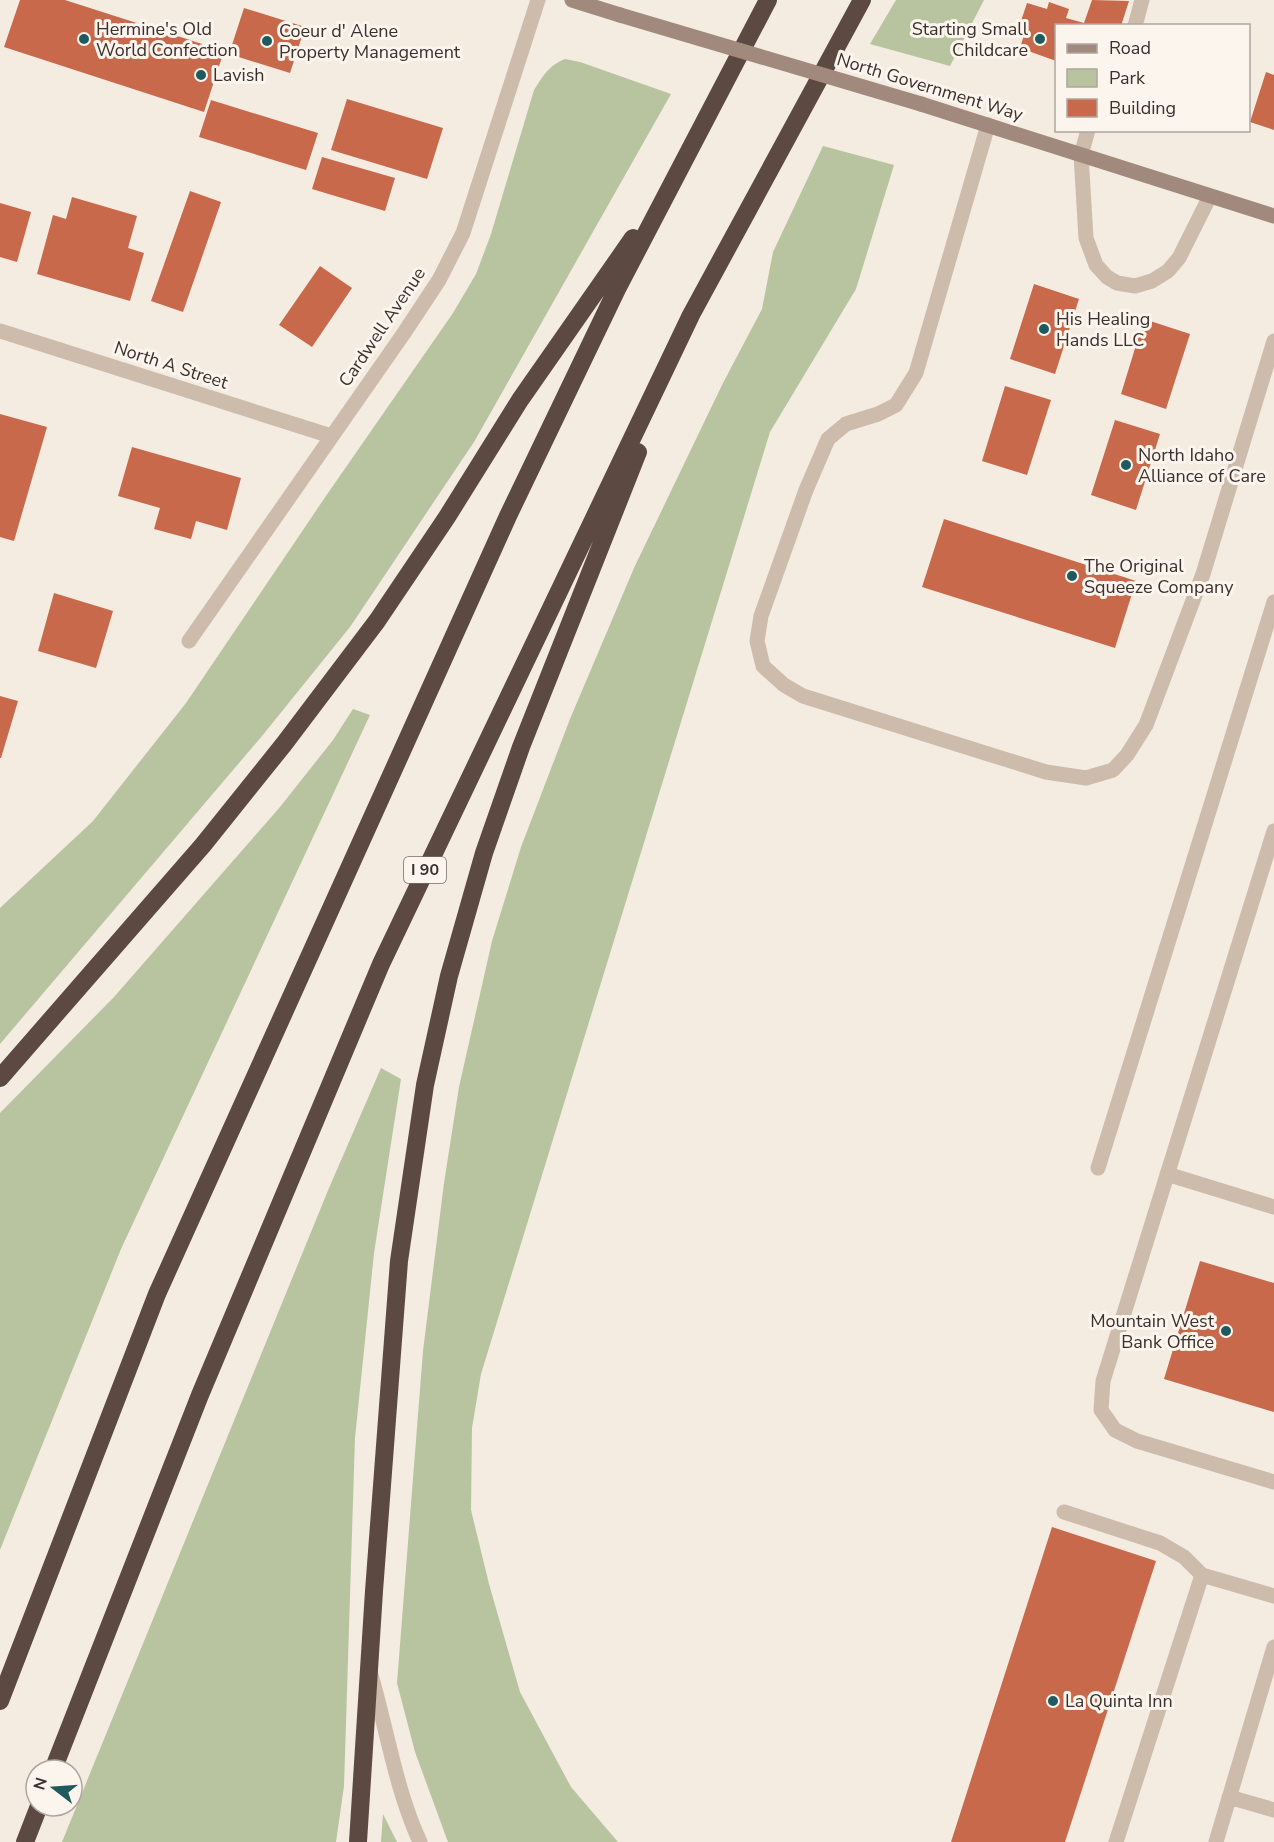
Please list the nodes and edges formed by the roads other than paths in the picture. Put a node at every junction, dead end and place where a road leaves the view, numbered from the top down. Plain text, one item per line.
1 (538, 0) edge
2 (572, 0) edge
3 (768, 0) edge
4 (862, 0) edge
5 (1142, 0) edge
6 (1136, 24) edge
7 (988, 125) junction
8 (1087, 132) edge
9 (1081, 154) junction
10 (673, 180) junction
11 (1210, 196) junction
12 (1274, 216) edge
13 (691, 315) junction
14 (0, 331) edge
15 (1274, 341) edge
16 (331, 436) junction
17 (1274, 602) edge
18 (189, 641) dead end
19 (1274, 831) edge
20 (0, 1078) edge
21 (1098, 1168) dead end
22 (1167, 1174) junction
23 (1274, 1207) edge
24 (1274, 1482) edge
25 (1064, 1512) dead end
26 (1202, 1575) junction
27 (1274, 1596) edge
28 (1274, 1647) edge
29 (370, 1669) junction
30 (0, 1701) edge
31 (58, 1758) edge
32 (1229, 1797) junction
33 (1274, 1810) edge
34 (34, 1818) edge
35 (25, 1842) edge
36 (358, 1842) edge
37 (420, 1842) edge
38 (1116, 1842) edge
39 (1216, 1842) edge

1 - 16 street, Cardwell Avenue
2 - 7 main road, North Government Way, bridge
3 - 10 highway
4 - 13 highway, I 90
5 - 6 street
7 - 9 main road, North Government Way
7 - 15 street
8 - 9 street
9 - 11 main road, North Government Way
9 - 11 street
10 - 20 highway
10 - 30 highway
11 - 12 main road, North Government Way
13 - 29 highway, I 90
13 - 31 highway, I 90
14 - 16 street, North A Street
16 - 18 street, Cardwell Avenue
17 - 21 street
19 - 22 street
22 - 23 street
22 - 24 street
25 - 26 street
26 - 27 street
26 - 38 street
28 - 32 street
29 - 36 highway, I 90
29 - 37 street
32 - 33 street
32 - 39 street
34 - 35 highway

